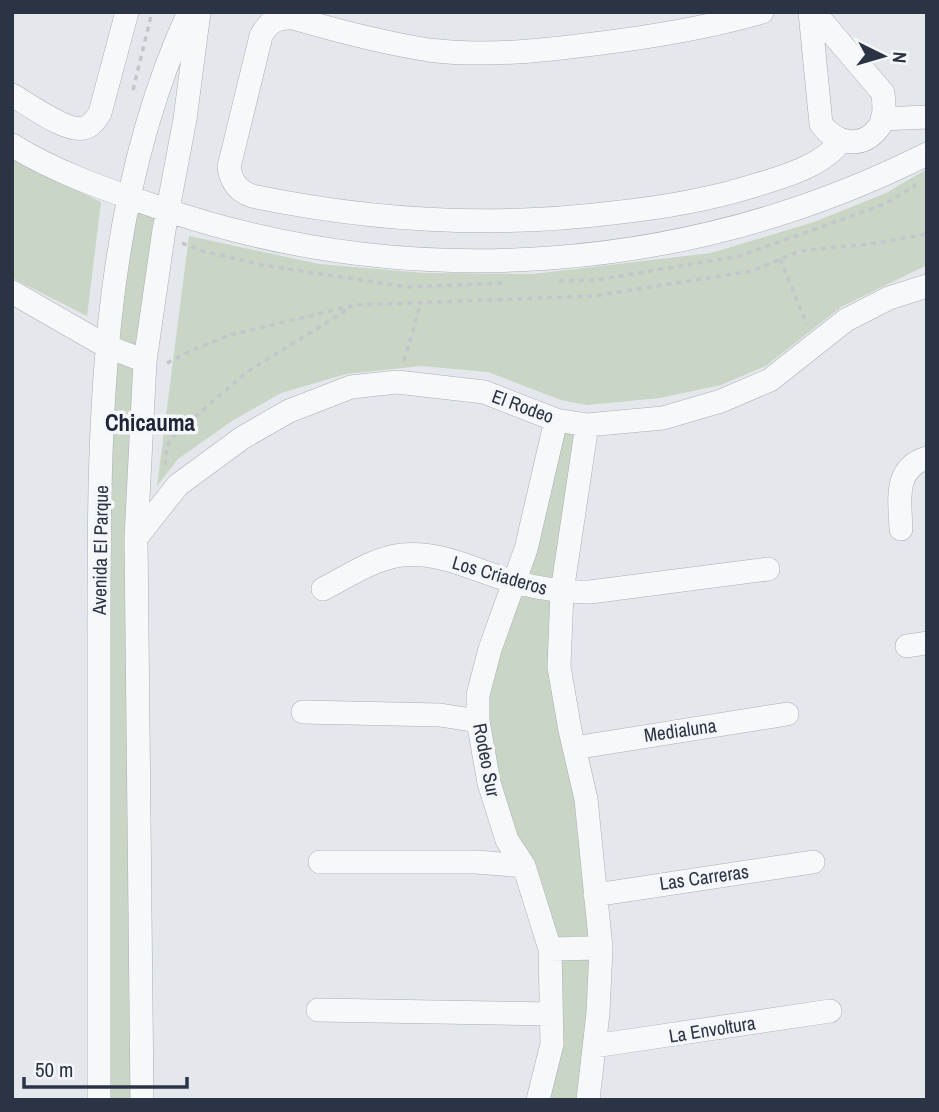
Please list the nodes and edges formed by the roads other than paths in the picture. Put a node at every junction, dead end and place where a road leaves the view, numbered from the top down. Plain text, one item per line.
1 (127, 12) edge
2 (188, 12) edge
3 (199, 12) edge
4 (762, 12) edge
5 (812, 12) edge
6 (12, 95) edge
7 (927, 117) edge
8 (882, 119) junction
9 (842, 140) junction
10 (12, 145) edge
11 (927, 154) edge
12 (128, 197) junction
13 (169, 211) junction
14 (927, 286) edge
15 (12, 292) edge
16 (106, 346) junction
17 (155, 362) junction
18 (556, 419) junction
19 (587, 425) junction
20 (927, 458) edge
21 (901, 529) dead end
22 (136, 538) junction
23 (768, 569) dead end
24 (514, 582) junction
25 (323, 589) dead end
26 (562, 592) junction
27 (303, 712) dead end
28 (787, 714) dead end
29 (478, 722) junction
30 (574, 748) junction
31 (320, 862) dead end
32 (813, 862) dead end
33 (524, 866) junction
34 (595, 895) junction
35 (601, 948) junction
36 (551, 949) junction
37 (318, 1010) dead end
38 (830, 1011) dead end
39 (551, 1014) junction
40 (594, 1046) junction
41 (99, 1100) edge
42 (142, 1100) edge
43 (538, 1100) edge
44 (588, 1100) edge

1 - 6 street
2 - 12 street, Avenida El Parque
3 - 13 street, Avenida El Parque
4 - 9 street
5 - 8 street
5 - 9 street
7 - 8 street
8 - 9 street
10 - 12 street
11 - 13 street
12 - 13 street
12 - 16 street, Avenida El Parque
13 - 17 street, Avenida El Parque
14 - 19 street, El Rodeo
15 - 16 street
16 - 17 street
16 - 41 street, Avenida El Parque
17 - 22 street, Avenida El Parque
18 - 19 street, El Rodeo
18 - 22 street, El Rodeo
18 - 24 street, Rodeo Sur
19 - 26 street
20 - 21 street
22 - 42 street, Avenida El Parque
23 - 26 street, Los Criaderos
24 - 25 street, Los Criaderos
24 - 26 street, Los Criaderos
24 - 29 street, Rodeo Sur
26 - 30 street
27 - 29 street
28 - 30 street, Medialuna
29 - 33 street, Rodeo Sur
30 - 34 street
31 - 33 street
32 - 34 street, Las Carreras
33 - 36 street, Rodeo Sur
34 - 35 street
35 - 36 street
35 - 40 street
36 - 39 street, Rodeo Sur
37 - 39 street
38 - 40 street, La Envoltura
39 - 43 street, Rodeo Sur
40 - 44 street

